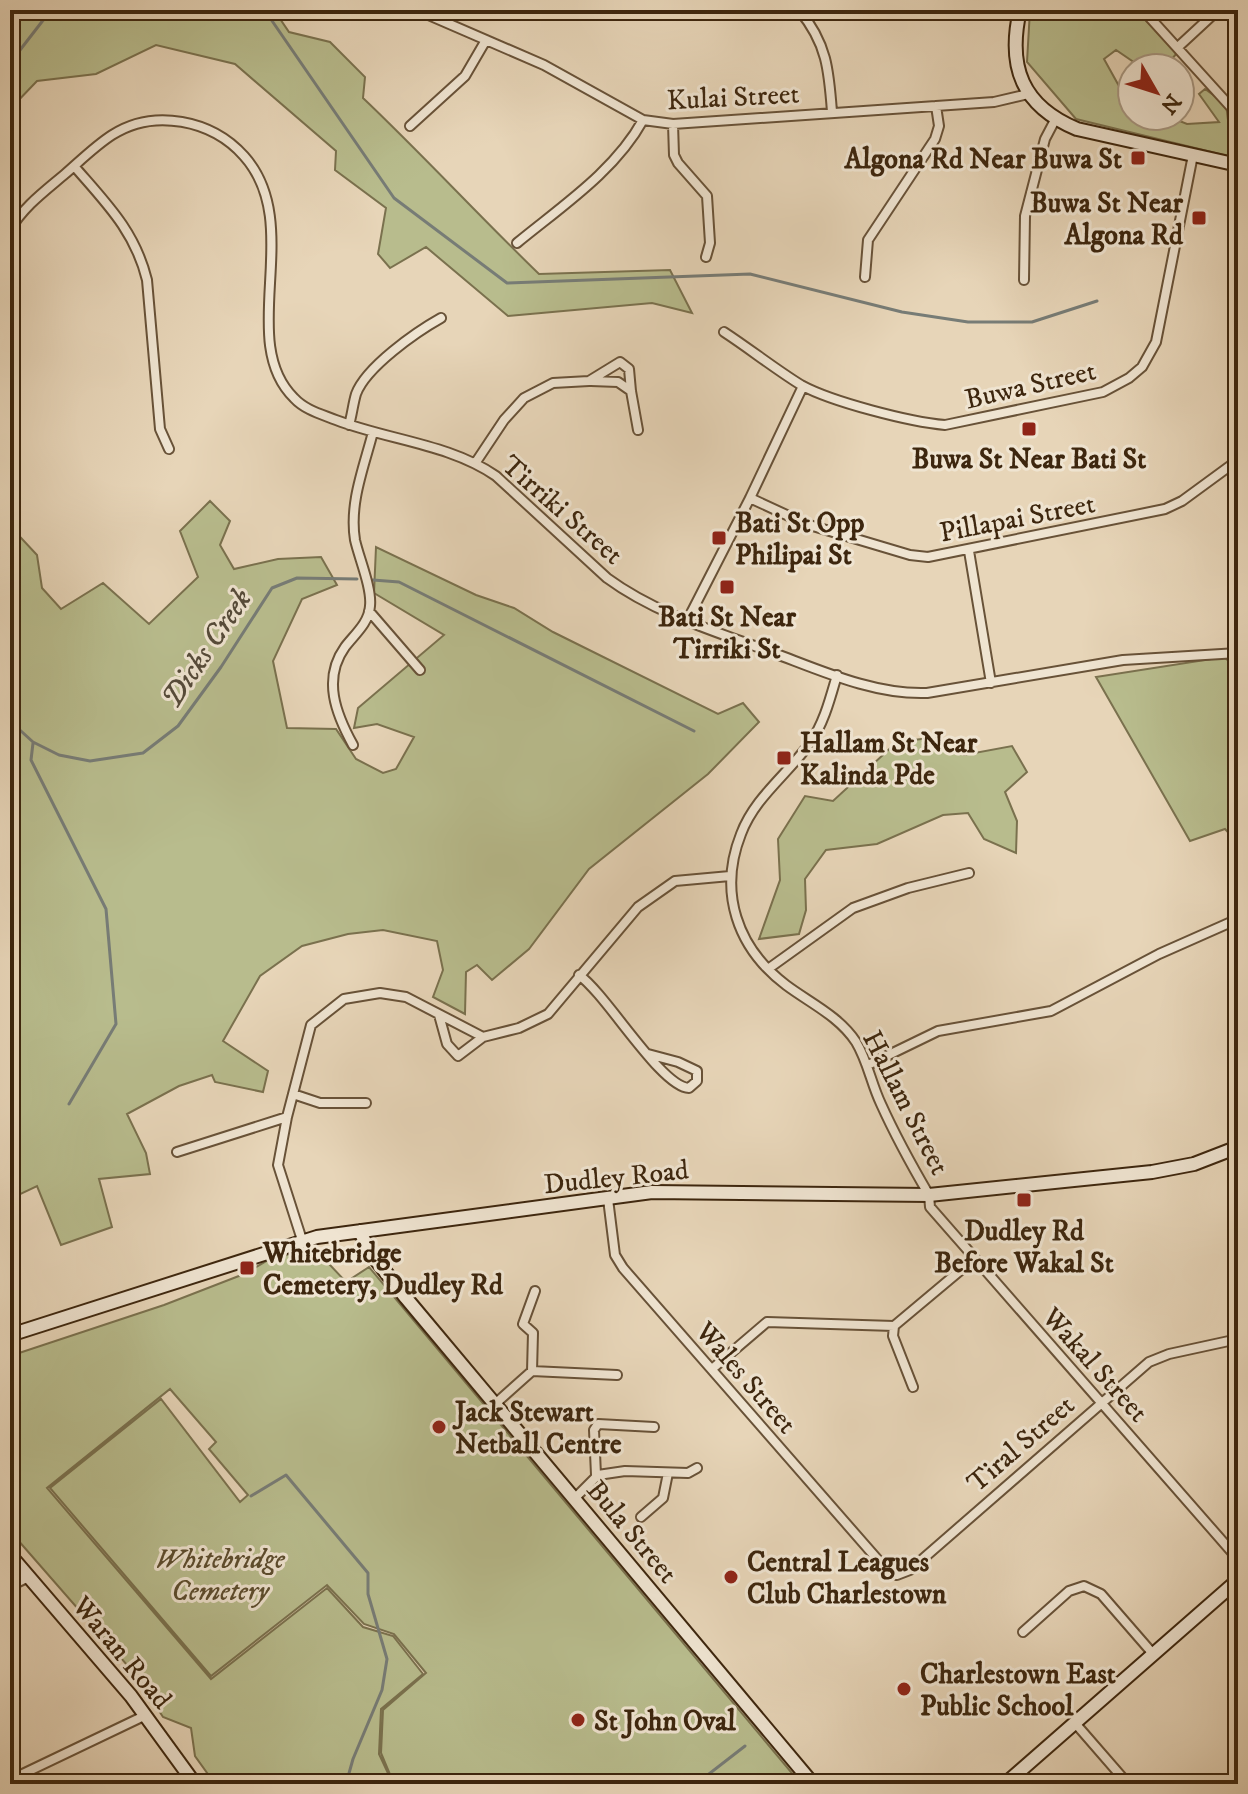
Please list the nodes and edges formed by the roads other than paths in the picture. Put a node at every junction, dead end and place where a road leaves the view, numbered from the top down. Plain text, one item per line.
1 (417, 10) edge
2 (799, 10) edge
3 (1020, 10) edge
4 (1143, 10) edge
5 (1218, 10) edge
6 (486, 40) junction
7 (1178, 47) junction
8 (1028, 94) junction
9 (936, 106) junction
10 (832, 112) junction
11 (1238, 115) edge
12 (643, 120) junction
13 (1055, 120) junction
14 (673, 124) junction
15 (410, 126) dead end
16 (1193, 155) junction
17 (1238, 165) edge
18 (74, 166) junction
19 (10, 230) edge
20 (517, 243) dead end
21 (706, 257) dead end
22 (865, 277) dead end
23 (1024, 280) dead end
24 (441, 318) dead end
25 (724, 332) dead end
26 (589, 381) junction
27 (803, 386) junction
28 (631, 391) junction
29 (349, 425) junction
30 (638, 430) dead end
31 (373, 432) junction
32 (169, 449) dead end
33 (1238, 460) edge
34 (476, 462) junction
35 (750, 498) junction
36 (969, 551) junction
37 (369, 611) junction
38 (687, 621) junction
39 (1238, 653) edge
40 (420, 670) dead end
41 (837, 675) junction
42 (991, 683) junction
43 (353, 745) dead end
44 (969, 873) dead end
45 (730, 876) junction
46 (1238, 919) edge
47 (768, 969) junction
48 (579, 975) junction
49 (439, 1015) junction
50 (483, 1037) junction
51 (648, 1054) junction
52 (868, 1065) junction
53 (293, 1094) junction
54 (366, 1103) dead end
55 (287, 1117) junction
56 (1238, 1147) edge
57 (177, 1152) dead end
58 (929, 1195) junction
59 (608, 1199) junction
60 (360, 1231) junction
61 (302, 1240) junction
62 (974, 1259) junction
63 (535, 1291) dead end
64 (894, 1326) junction
65 (10, 1335) edge
66 (1238, 1339) edge
67 (712, 1369) junction
68 (532, 1371) junction
69 (617, 1375) dead end
70 (913, 1387) dead end
71 (1100, 1402) junction
72 (495, 1404) junction
73 (654, 1427) dead end
74 (697, 1468) dead end
75 (668, 1473) junction
76 (596, 1475) junction
77 (575, 1498) junction
78 (641, 1517) dead end
79 (10, 1555) edge
80 (1238, 1559) edge
81 (885, 1568) joint
82 (29, 1577) junction
83 (1238, 1580) edge
84 (10, 1586) edge
85 (1023, 1632) dead end
86 (1154, 1655) junction
87 (146, 1715) junction
88 (1075, 1723) junction
89 (10, 1780) edge
90 (195, 1784) edge
91 (813, 1784) edge
92 (1005, 1784) edge
93 (1128, 1784) edge

1 - 6 street, Kulai Street
2 - 10 street
3 - 8 main road
4 - 7 street
5 - 7 street
6 - 12 street, Kulai Street
6 - 15 street
7 - 11 street
8 - 9 street, Kulai Street
8 - 13 main road
9 - 10 street, Kulai Street
9 - 22 street
10 - 14 street, Kulai Street
12 - 14 street, Kulai Street
12 - 20 street
13 - 16 main road
13 - 23 street
14 - 21 street
16 - 17 main road
16 - 27 street, Buwa Street
18 - 19 street, Tirriki Street
18 - 29 street, Tirriki Street
18 - 32 street
24 - 29 street
25 - 27 street, Buwa Street
26 - 28 street
26 - 28 street
26 - 34 street
27 - 35 street
28 - 30 street
29 - 31 street, Tirriki Street
31 - 34 street, Tirriki Street
31 - 37 street
33 - 36 street, Pillapai Street
34 - 38 street, Tirriki Street
35 - 36 street, Pillapai Street
35 - 38 street
36 - 42 street
37 - 40 street
37 - 43 street
38 - 41 street, Tirriki Street
39 - 42 street, Tirriki Street
41 - 42 street, Tirriki Street
41 - 45 street, Hallam Street
44 - 47 street
45 - 47 street, Hallam Street
45 - 48 street
46 - 52 street
47 - 52 street, Hallam Street
48 - 50 street
48 - 51 street
49 - 50 street
49 - 50 street
49 - 53 street
51 - 51 street
52 - 58 street, Hallam Street
53 - 54 street
53 - 55 street
55 - 57 street
55 - 61 street
56 - 58 main road, Dudley Road
58 - 59 main road, Dudley Road
58 - 62 street, Wakal Street
59 - 60 main road, Dudley Road
59 - 67 street, Wales Street
60 - 61 main road, Dudley Road
60 - 72 main road, Bula Street
61 - 65 main road, Dudley Road
62 - 64 street
62 - 71 street, Wakal Street
63 - 68 street
64 - 67 street
64 - 70 street
66 - 71 street, Tiral Street
67 - 81 street, Wales Street
68 - 69 street
68 - 72 street
71 - 80 street, Wakal Street
71 - 81 street, Tiral Street
72 - 77 main road, Bula Street
73 - 76 street
74 - 75 street
75 - 76 street
75 - 78 street
76 - 77 street
77 - 91 main road, Bula Street
79 - 82 main road, Waran Road
82 - 84 street
82 - 87 main road, Waran Road
83 - 86 main road
85 - 86 street
86 - 88 main road
87 - 89 street
87 - 90 main road, Waran Road
88 - 92 main road
88 - 93 street

